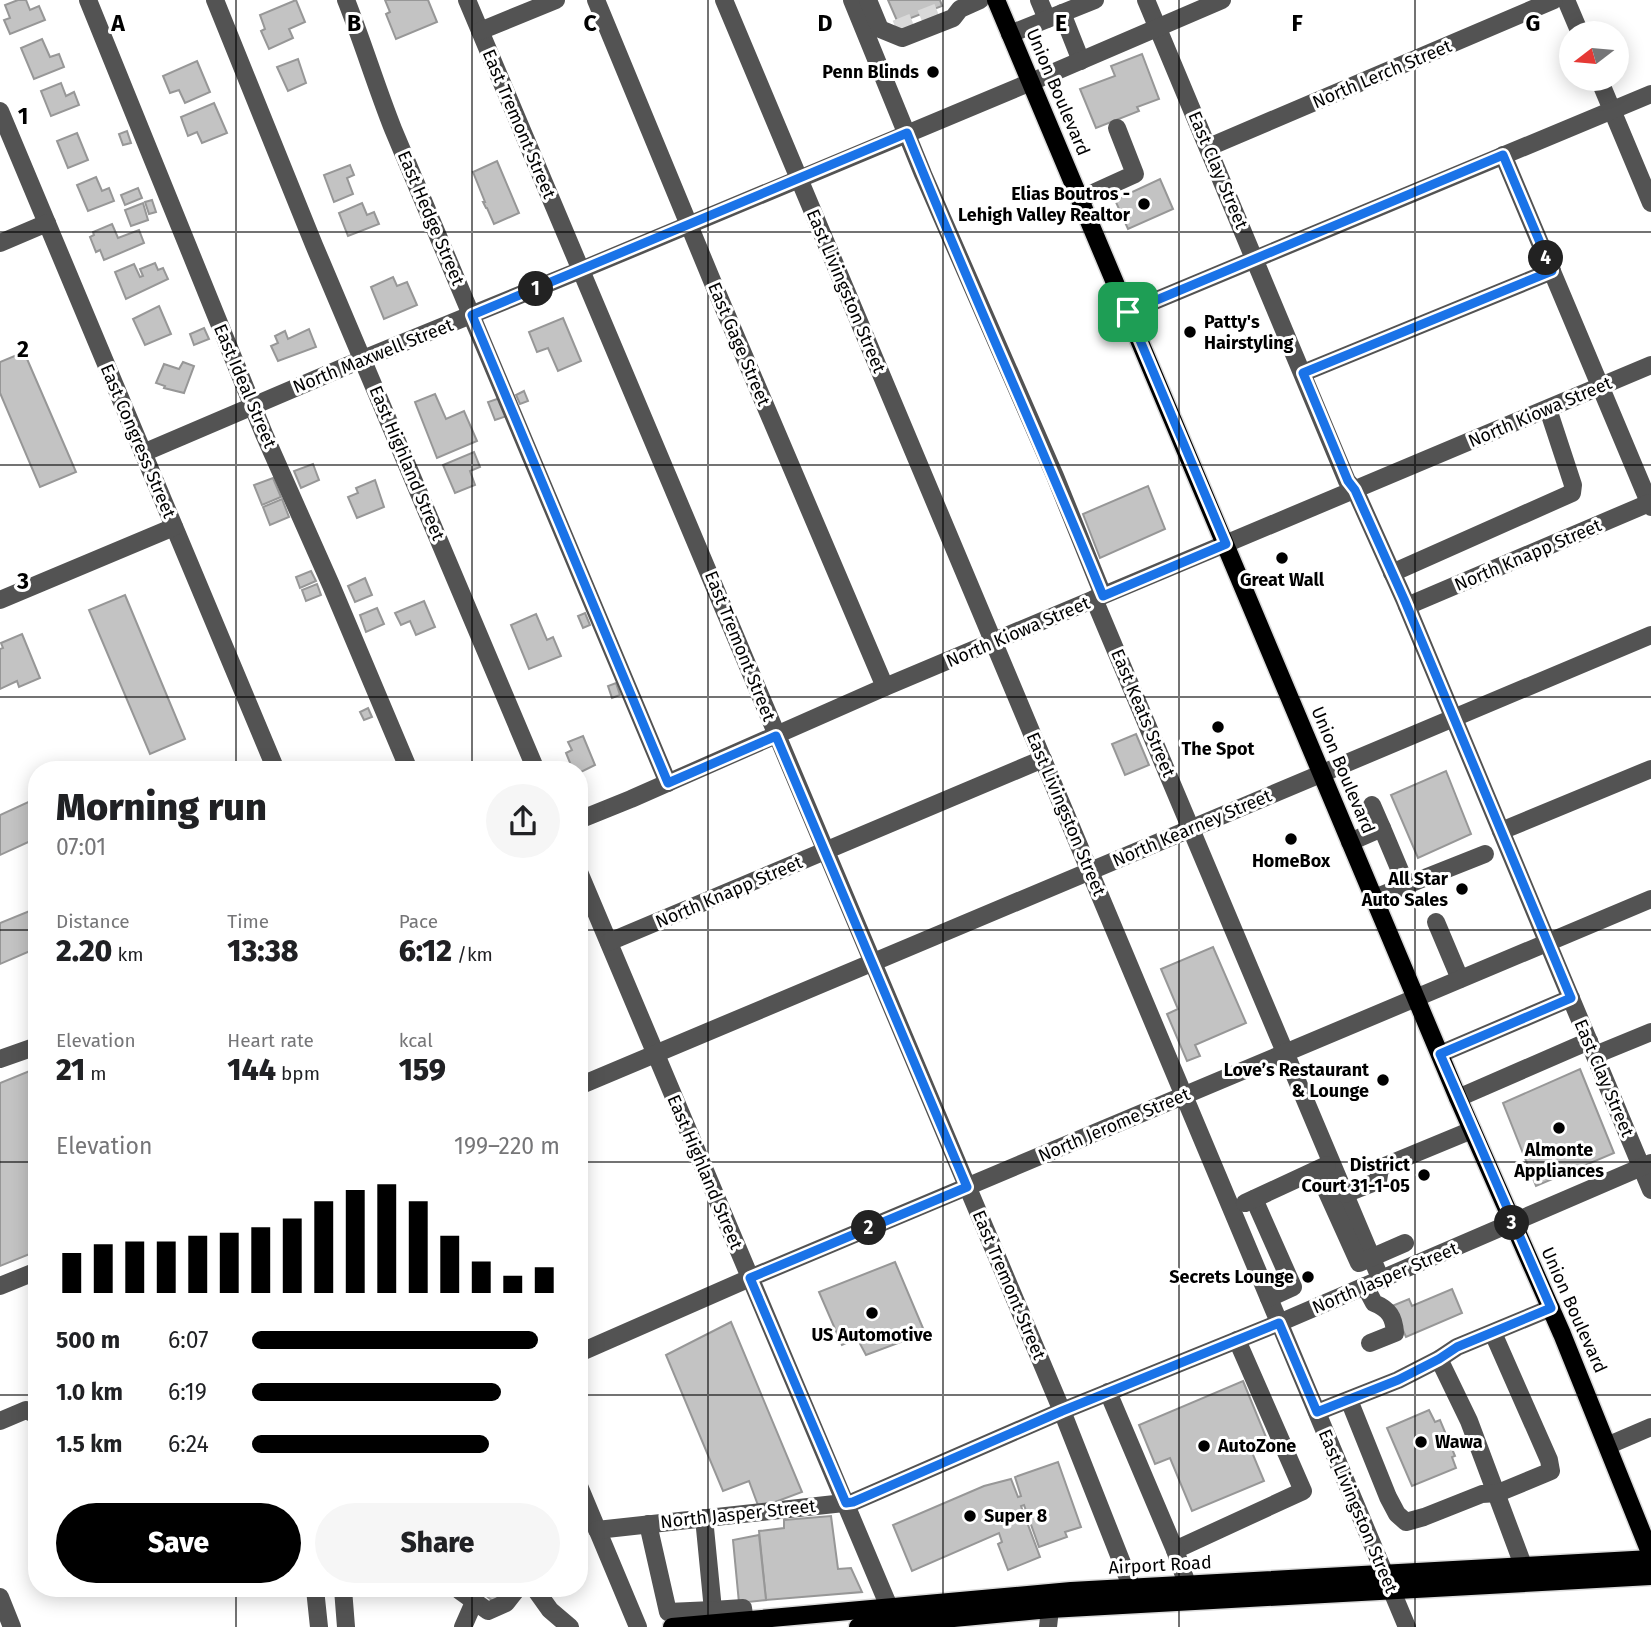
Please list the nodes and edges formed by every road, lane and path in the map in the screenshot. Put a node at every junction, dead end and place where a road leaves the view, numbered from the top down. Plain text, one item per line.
1 (88, 0) edge
2 (215, 0) edge
3 (346, 0) edge
4 (467, 0) edge
5 (555, 0) edge
6 (596, 0) edge
7 (724, 0) edge
8 (852, 0) edge
9 (868, 0) edge
10 (979, 0) edge
11 (996, 0) edge
12 (1039, 0) edge
13 (1095, 0) edge
14 (1146, 0) edge
15 (1222, 0) edge
16 (1554, 0) edge
17 (1566, 0) edge
18 (954, 6) edge
19 (1062, 10) edge
20 (1575, 21) edge
21 (1158, 28) junction
22 (480, 31) junction
23 (1010, 34) junction
24 (1081, 61) junction
25 (1031, 82) junction
26 (1604, 91) edge
27 (1651, 94) edge
28 (1612, 110) junction
29 (0, 111) edge
30 (1117, 128) dead end
31 (907, 133) junction
32 (1209, 147) junction
33 (1503, 155) junction
34 (798, 179) junction
35 (1080, 199) junction
36 (1651, 203) edge
37 (47, 223) junction
38 (689, 225) junction
39 (0, 243) edge
40 (1256, 259) junction
41 (581, 270) junction
42 (1552, 271) junction
43 (1128, 312) junction
44 (472, 315) junction
45 (363, 359) junction
46 (1651, 365) edge
47 (1303, 373) junction
48 (1600, 387) junction
49 (254, 405) junction
50 (1548, 409) junction
51 (143, 453) junction
52 (1355, 490) junction
53 (1650, 505) edge
54 (174, 527) junction
55 (1226, 544) junction
56 (1392, 573) junction
57 (1099, 597) junction
58 (0, 600) edge
59 (1406, 606) junction
60 (1651, 635) edge
61 (993, 642) junction
62 (885, 687) junction
63 (1453, 718) junction
64 (776, 736) junction
65 (1043, 759) junction
66 (272, 761) edge
67 (405, 761) edge
68 (532, 761) edge
69 (1651, 769) edge
70 (1321, 773) junction
71 (668, 783) junction
72 (1372, 805) dead end
73 (588, 816) edge
74 (1192, 828) junction
75 (1382, 828) junction
76 (1501, 831) junction
77 (1350, 842) junction
78 (826, 852) junction
79 (1485, 854) dead end
80 (1090, 871) junction
81 (1406, 886) junction
82 (588, 893) edge
83 (1374, 898) junction
84 (1651, 899) edge
85 (1436, 922) dead end
86 (609, 942) junction
87 (1548, 942) junction
88 (873, 962) junction
89 (1460, 979) junction
90 (1416, 998) junction
91 (1571, 998) junction
92 (1651, 1032) edge
93 (28, 1048) edge
94 (1592, 1048) junction
95 (1284, 1053) junction
96 (655, 1054) junction
97 (1440, 1054) junction
98 (0, 1059) edge
99 (588, 1083) edge
100 (1184, 1095) junction
101 (1458, 1097) junction
102 (1472, 1130) junction
103 (1646, 1165) edge
104 (1324, 1166) junction
105 (967, 1187) junction
106 (1651, 1190) edge
107 (1345, 1194) junction
108 (1254, 1199) junction
109 (1232, 1209) junction
110 (1513, 1223) junction
111 (1405, 1243) dead end
112 (1372, 1258) junction
113 (28, 1275) edge
114 (750, 1278) junction
115 (1373, 1283) junction
116 (0, 1286) edge
117 (1269, 1298) junction
118 (1551, 1308) junction
119 (1279, 1323) junction
120 (1493, 1334) junction
121 (1237, 1340) junction
122 (1370, 1343) dead end
123 (588, 1349) edge
124 (1439, 1359) junction
125 (1108, 1392) junction
126 (1349, 1400) junction
127 (28, 1411) edge
128 (1062, 1411) junction
129 (1317, 1412) junction
130 (0, 1421) edge
131 (1651, 1427) edge
132 (1609, 1445) junction
133 (1497, 1493) junction
134 (846, 1503) junction
135 (588, 1508) edge
136 (704, 1518) junction
137 (648, 1524) junction
138 (597, 1530) junction
139 (1175, 1550) junction
140 (1651, 1557) edge
141 (1523, 1565) junction
142 (1651, 1576) edge
143 (1387, 1581) junction
144 (1187, 1584) junction
145 (1136, 1596) junction
146 (0, 1597) edge
147 (316, 1597) edge
148 (343, 1597) edge
149 (468, 1597) edge
150 (470, 1597) edge
151 (510, 1597) edge
152 (541, 1597) edge
153 (713, 1610) junction
154 (1049, 1618) edge
155 (894, 1619) edge
156 (683, 1622) edge
157 (745, 1622) junction
158 (8, 1625) edge
159 (319, 1627) edge
160 (346, 1627) edge
161 (463, 1627) edge
162 (569, 1627) edge
163 (638, 1627) edge
164 (858, 1627) edge
165 (1407, 1627) edge

1 - 49 street, East Ideal Street
2 - 45 street, East Highland Street
3 - 44 street, East Hedge Street
4 - 22 street, East Tremont Street
5 - 22 street
6 - 38 street, East Gage Street
7 - 34 street, East Livingston Street
8 - 31 street, East Keats Street
9 - 18 street
10 - 18 street
11 - 23 main road, Union Boulevard
12 - 19 street
13 - 19 street
14 - 21 street, East Clay Street
15 - 21 street, North Maxwell Street
16 - 32 street, North Lerch Street
17 - 20 street
19 - 23 street
19 - 24 street
21 - 24 street, North Maxwell Street
21 - 32 street, East Clay Street
22 - 41 street, East Tremont Street
23 - 25 main road, Union Boulevard
24 - 25 street, North Maxwell Street
25 - 31 street, North Maxwell Street
25 - 35 main road, Union Boulevard
26 - 28 street
27 - 28 street
28 - 33 street
28 - 36 street
29 - 37 street, East Congress Street
30 - 35 street
31 - 34 street, North Maxwell Street
31 - 57 street, East Keats Street
32 - 40 street, East Clay Street
33 - 40 street
33 - 42 street
34 - 38 street, North Maxwell Street
34 - 61 street, East Livingston Street
35 - 43 main road, Union Boulevard
37 - 39 street
37 - 51 street, East Congress Street
38 - 41 street, North Maxwell Street
38 - 62 street, East Gage Street
40 - 43 street
40 - 47 street, East Clay Street
41 - 44 street, North Maxwell Street
41 - 64 street, East Tremont Street
42 - 47 street
42 - 48 street
43 - 55 main road, Union Boulevard
44 - 45 street, North Maxwell Street
44 - 71 street, East Hedge Street
45 - 49 street, North Maxwell Street
45 - 68 street, East Highland Street
46 - 48 street, North Kiowa Street
47 - 52 street, East Clay Street
48 - 50 street, North Kiowa Street
48 - 53 street
49 - 51 street, North Maxwell Street
49 - 67 street, East Ideal Street
50 - 52 street, North Kiowa Street
50 - 56 street
51 - 54 street, East Congress Street
52 - 55 street, North Kiowa Street
52 - 56 street, East Clay Street
53 - 59 street, North Knapp Street
54 - 58 street
54 - 66 street, East Congress Street
55 - 57 street, North Kiowa Street
55 - 70 main road, Union Boulevard
56 - 59 street, East Clay Street
57 - 61 street, North Kiowa Street
57 - 74 street, East Keats Street
59 - 63 street, East Clay Street
60 - 63 street, North Kearney Street
61 - 62 street, North Kiowa Street
61 - 65 street, East Livingston Street
62 - 64 street, North Kiowa Street
63 - 70 street, North Kearney Street
63 - 76 street, East Clay Street
64 - 71 street, North Kiowa Street
64 - 78 street, East Tremont Street
65 - 78 street, North Knapp Street
65 - 80 street, East Livingston Street
69 - 76 street
70 - 74 street, North Kearney Street
70 - 77 main road, Union Boulevard
71 - 73 street, North Kiowa Street
72 - 75 street
74 - 80 street, North Kearney Street
74 - 95 street, East Keats Street
75 - 77 street
75 - 81 street
76 - 87 street, East Clay Street
77 - 83 main road, Union Boulevard
78 - 86 street, North Knapp Street
78 - 88 street, East Tremont Street
79 - 81 street
80 - 88 street, North Kearney Street
80 - 100 street, East Livingston Street
81 - 83 street
82 - 86 street, East Highland Street
83 - 90 main road, Union Boulevard
84 - 87 street, North Jerome Street
85 - 89 street
86 - 96 street, East Highland Street
87 - 89 street, North Jerome Street
87 - 91 street, East Clay Street
88 - 96 street, North Kearney Street
88 - 105 street, East Tremont Street
89 - 90 street, North Jerome Street
90 - 95 street, North Jerome Street
90 - 97 main road, Union Boulevard
91 - 94 street, East Clay Street
91 - 97 street
92 - 94 street
93 - 98 street
94 - 101 street
94 - 103 street, East Clay Street
95 - 100 street, North Jerome Street
95 - 104 street
96 - 99 street, North Kearney Street
96 - 114 street, East Highland Street
97 - 101 main road, Union Boulevard
100 - 105 street, North Jerome Street
100 - 109 street, East Livingston Street
101 - 102 main road, Union Boulevard
102 - 107 street
102 - 110 main road, Union Boulevard
103 - 106 street, East Clay Street
103 - 110 street, North Jasper Street
104 - 107 street
104 - 108 street
104 - 112 street
105 - 114 street, North Jerome Street
105 - 128 street, East Tremont Street
107 - 112 street
108 - 109 street
108 - 117 street
109 - 117 street, East Livingston Street
110 - 115 street, North Jasper Street
110 - 118 main road, Union Boulevard
111 - 112 street
112 - 115 street
113 - 116 street
114 - 123 street, North Jerome Street
114 - 134 street, East Highland Street
115 - 119 street, North Jasper Street
115 - 122 street
117 - 119 street, East Livingston Street
118 - 120 street
118 - 132 main road, Union Boulevard
119 - 121 street, North Jasper Street
119 - 129 street, East Livingston Street
120 - 124 street
120 - 133 street
121 - 125 street, North Jasper Street
121 - 139 street
124 - 126 street
124 - 133 street
125 - 128 street, North Jasper Street
125 - 139 street
126 - 129 street
126 - 133 street
127 - 130 street
128 - 134 street, North Jasper Street
128 - 145 street, East Tremont Street
129 - 143 street, East Livingston Street
131 - 132 street
132 - 140 main road, Union Boulevard
133 - 141 street
134 - 136 street, North Jasper Street
134 - 155 street, East Highland Street
135 - 138 street
136 - 137 street, North Jasper Street
136 - 153 street
137 - 138 street, North Jasper Street
137 - 156 street
138 - 163 street
139 - 144 street
140 - 141 main road, Airport Road
141 - 143 main road, Airport Road
142 - 143 main road, Airport Road
143 - 144 main road, Airport Road
143 - 145 main road, Airport Road
143 - 165 street, East Livingston Street
144 - 145 main road, Airport Road
145 - 154 main road, Airport Road
145 - 155 main road, Airport Road
146 - 158 street
147 - 159 street
148 - 160 street
149 - 161 street
150 - 151 street
152 - 162 street
153 - 156 street
153 - 157 street
154 - 155 main road, Airport Road
155 - 157 main road, Airport Road
155 - 164 main road, Airport Road
156 - 157 main road, Airport Road

